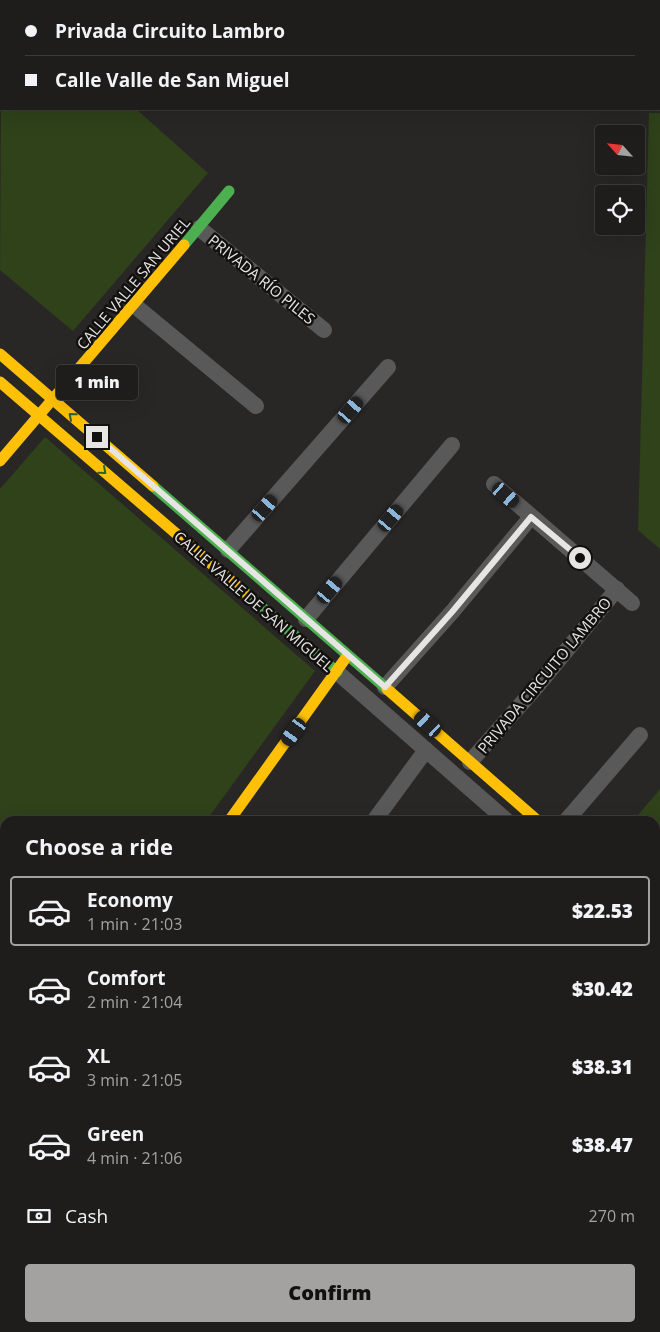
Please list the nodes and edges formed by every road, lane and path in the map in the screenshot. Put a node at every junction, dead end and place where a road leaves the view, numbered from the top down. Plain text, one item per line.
1 (229, 191) dead end
2 (199, 228) junction
3 (134, 305) junction
4 (324, 330) dead end
5 (0, 354) edge
6 (388, 368) dead end
7 (0, 382) edge
8 (53, 400) junction
9 (256, 406) dead end
10 (39, 416) junction
11 (452, 445) dead end
12 (0, 461) edge
13 (494, 484) dead end
14 (531, 517) junction
15 (228, 550) junction
16 (617, 589) junction
17 (632, 603) dead end
18 (306, 619) junction
19 (348, 654) junction
20 (337, 672) junction
21 (385, 687) junction
22 (640, 735) dead end
23 (426, 750) junction
24 (470, 762) junction
25 (233, 816) edge
26 (378, 816) edge
27 (501, 816) edge
28 (532, 816) edge
29 (570, 816) edge

1 - 2 street, CALLE VALLE SAN URIEL
2 - 3 street, CALLE VALLE SAN URIEL
2 - 4 street, PRIVADA RÍO PILES
3 - 8 street, CALLE VALLE SAN URIEL
3 - 9 street
5 - 8 street, CALLE VALLE DE SAN MIGUEL
6 - 15 street
7 - 10 street, CALLE VALLE DE SAN MIGUEL
8 - 10 street, CALLE VALLE SAN URIEL
15 -> 8 street, CALLE VALLE DE SAN MIGUEL
10 - 12 street, CALLE VALLE SAN URIEL
10 -> 20 street, CALLE VALLE DE SAN MIGUEL
11 - 18 street
13 - 14 street, PRIVADA CIRCUITO LAMBRO
14 - 16 street, PRIVADA CIRCUITO LAMBRO
14 - 21 street
15 - 18 street, CALLE VALLE DE SAN MIGUEL
16 - 17 street, PRIVADA CIRCUITO LAMBRO
16 - 24 street, PRIVADA CIRCUITO LAMBRO
18 - 19 street, CALLE VALLE DE SAN MIGUEL
19 - 20 street
19 - 21 street, CALLE VALLE DE SAN MIGUEL
20 - 23 street, CALLE VALLE DE SAN MIGUEL
20 - 25 street
21 - 24 street, CALLE VALLE DE SAN MIGUEL
22 - 29 street
23 - 26 street
23 - 27 street, CALLE VALLE DE SAN MIGUEL
24 - 28 street, CALLE VALLE DE SAN MIGUEL

